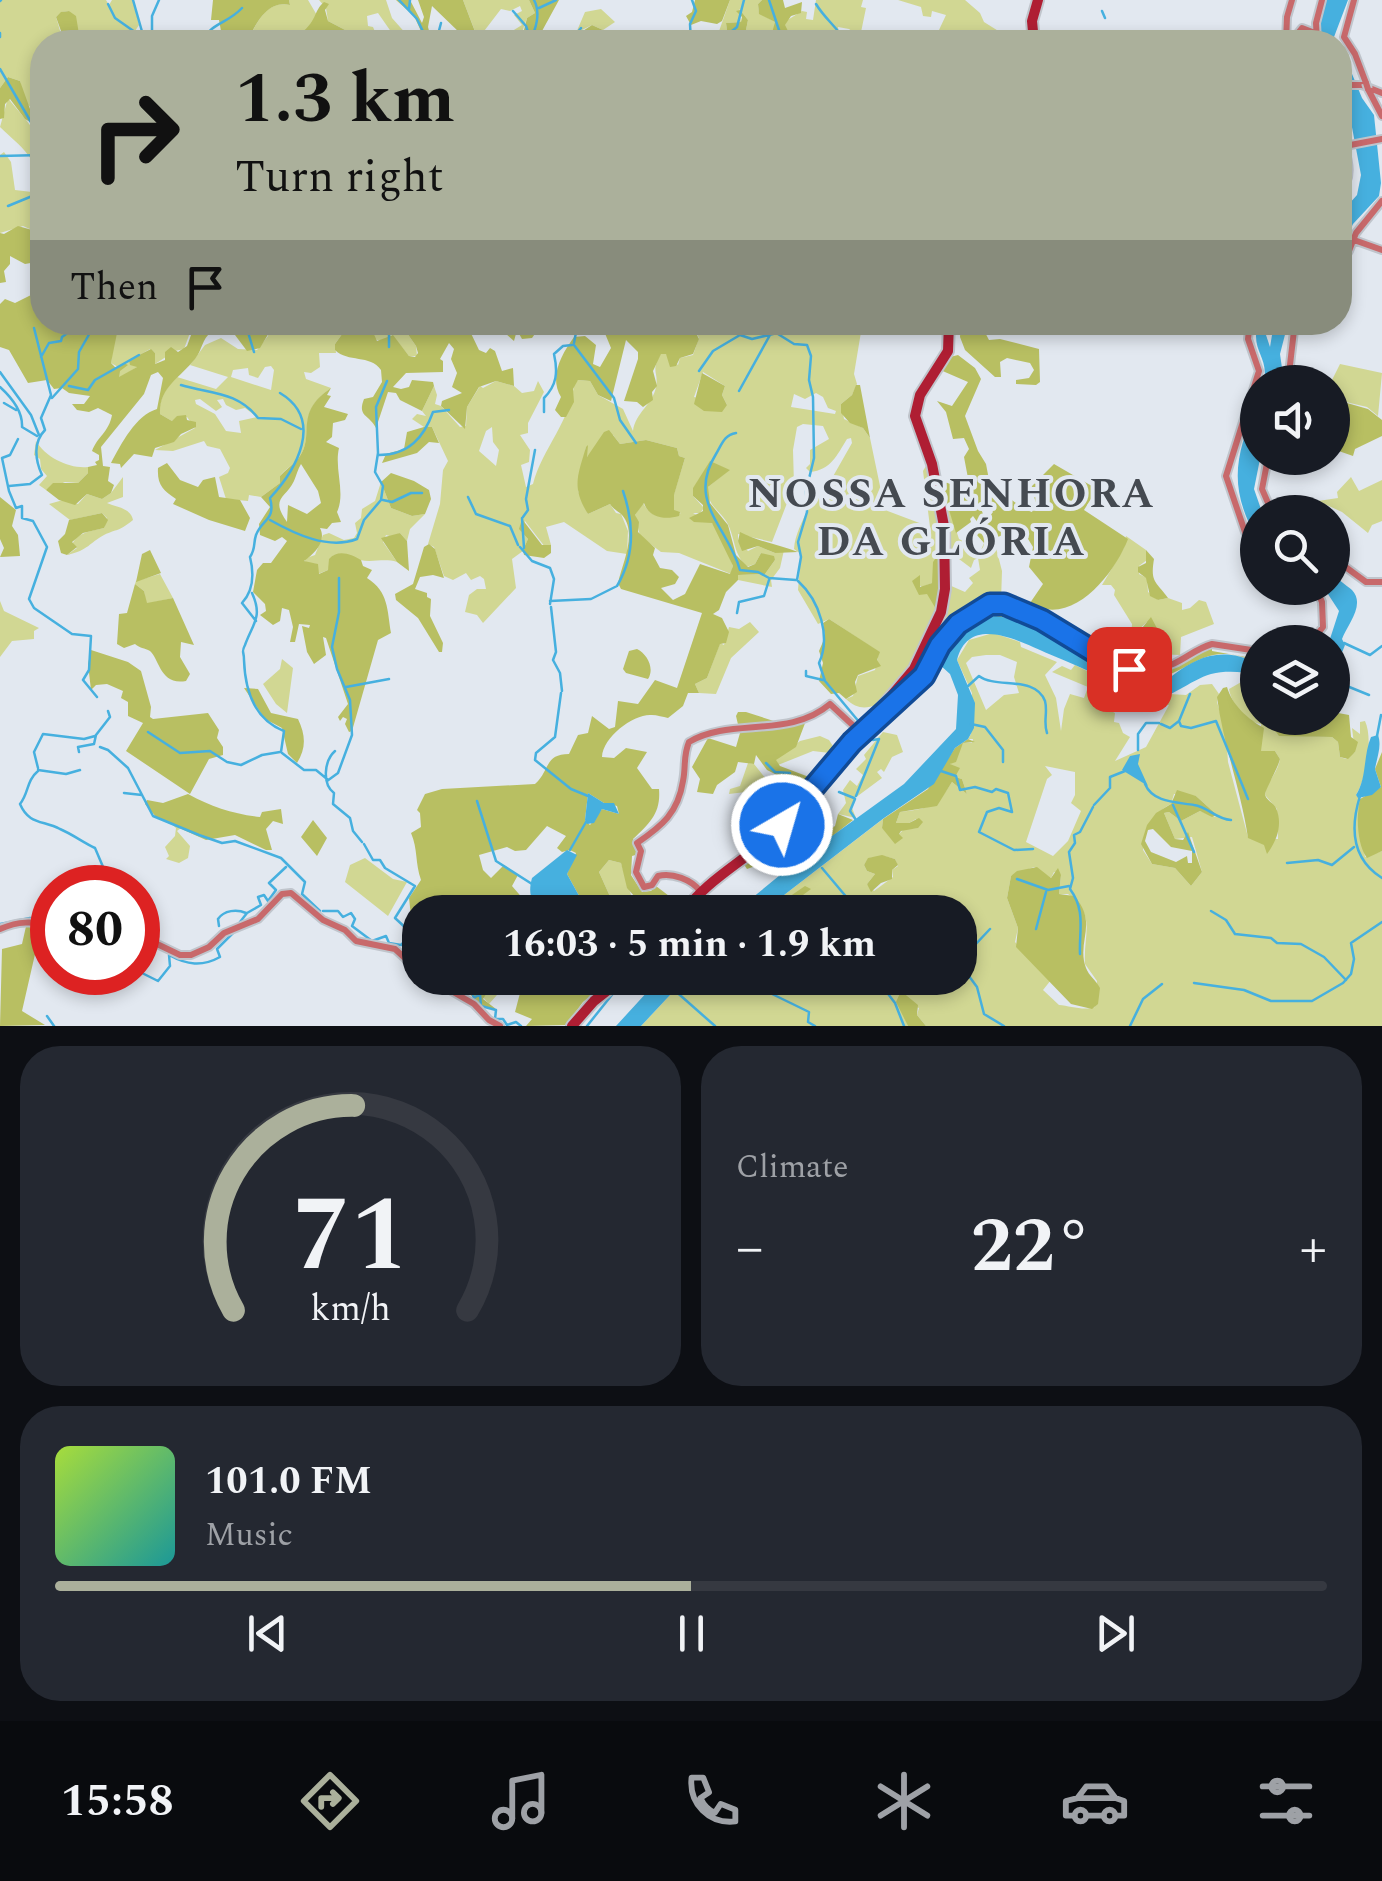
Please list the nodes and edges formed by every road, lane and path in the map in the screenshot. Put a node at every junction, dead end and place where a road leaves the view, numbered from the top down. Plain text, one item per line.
1 (1038, 0) edge
2 (1292, 0) edge
3 (1322, 0) edge
4 (1354, 0) edge
5 (1034, 30) edge
6 (1288, 30) edge
7 (1317, 30) edge
8 (1346, 30) edge
9 (1352, 49) edge
10 (1352, 85) edge
11 (1365, 86) junction
12 (1382, 93) edge
13 (1382, 116) edge
14 (1380, 139) edge
15 (1352, 143) edge
16 (1382, 201) edge
17 (1352, 236) edge
18 (1352, 241) edge
19 (1382, 250) edge
20 (948, 335) edge
21 (1248, 335) edge
22 (1294, 335) edge
23 (1258, 365) edge
24 (1290, 365) edge
25 (1240, 443) edge
26 (1240, 518) edge
27 (1350, 570) edge
28 (1382, 582) edge
29 (1240, 649) edge
30 (864, 726) junction
31 (700, 892) junction
32 (698, 895) edge
33 (30, 922) edge
34 (0, 929) edge
35 (160, 945) edge
36 (402, 955) edge
37 (458, 995) edge
38 (602, 995) edge
39 (500, 1026) edge
40 (572, 1026) edge

1 - 5 highway
2 - 6 street
3 - 7 street
4 - 8 street
9 - 11 street
10 - 11 street
11 - 12 street
11 - 13 street
14 - 15 street
16 - 17 street
18 - 19 street
20 - 30 highway
21 - 23 street
22 - 24 street
25 - 26 street
27 - 28 street
29 - 30 street
30 - 31 highway
30 - 31 street
31 - 32 highway
33 - 34 street
35 - 36 street
37 - 39 street
38 - 40 highway

